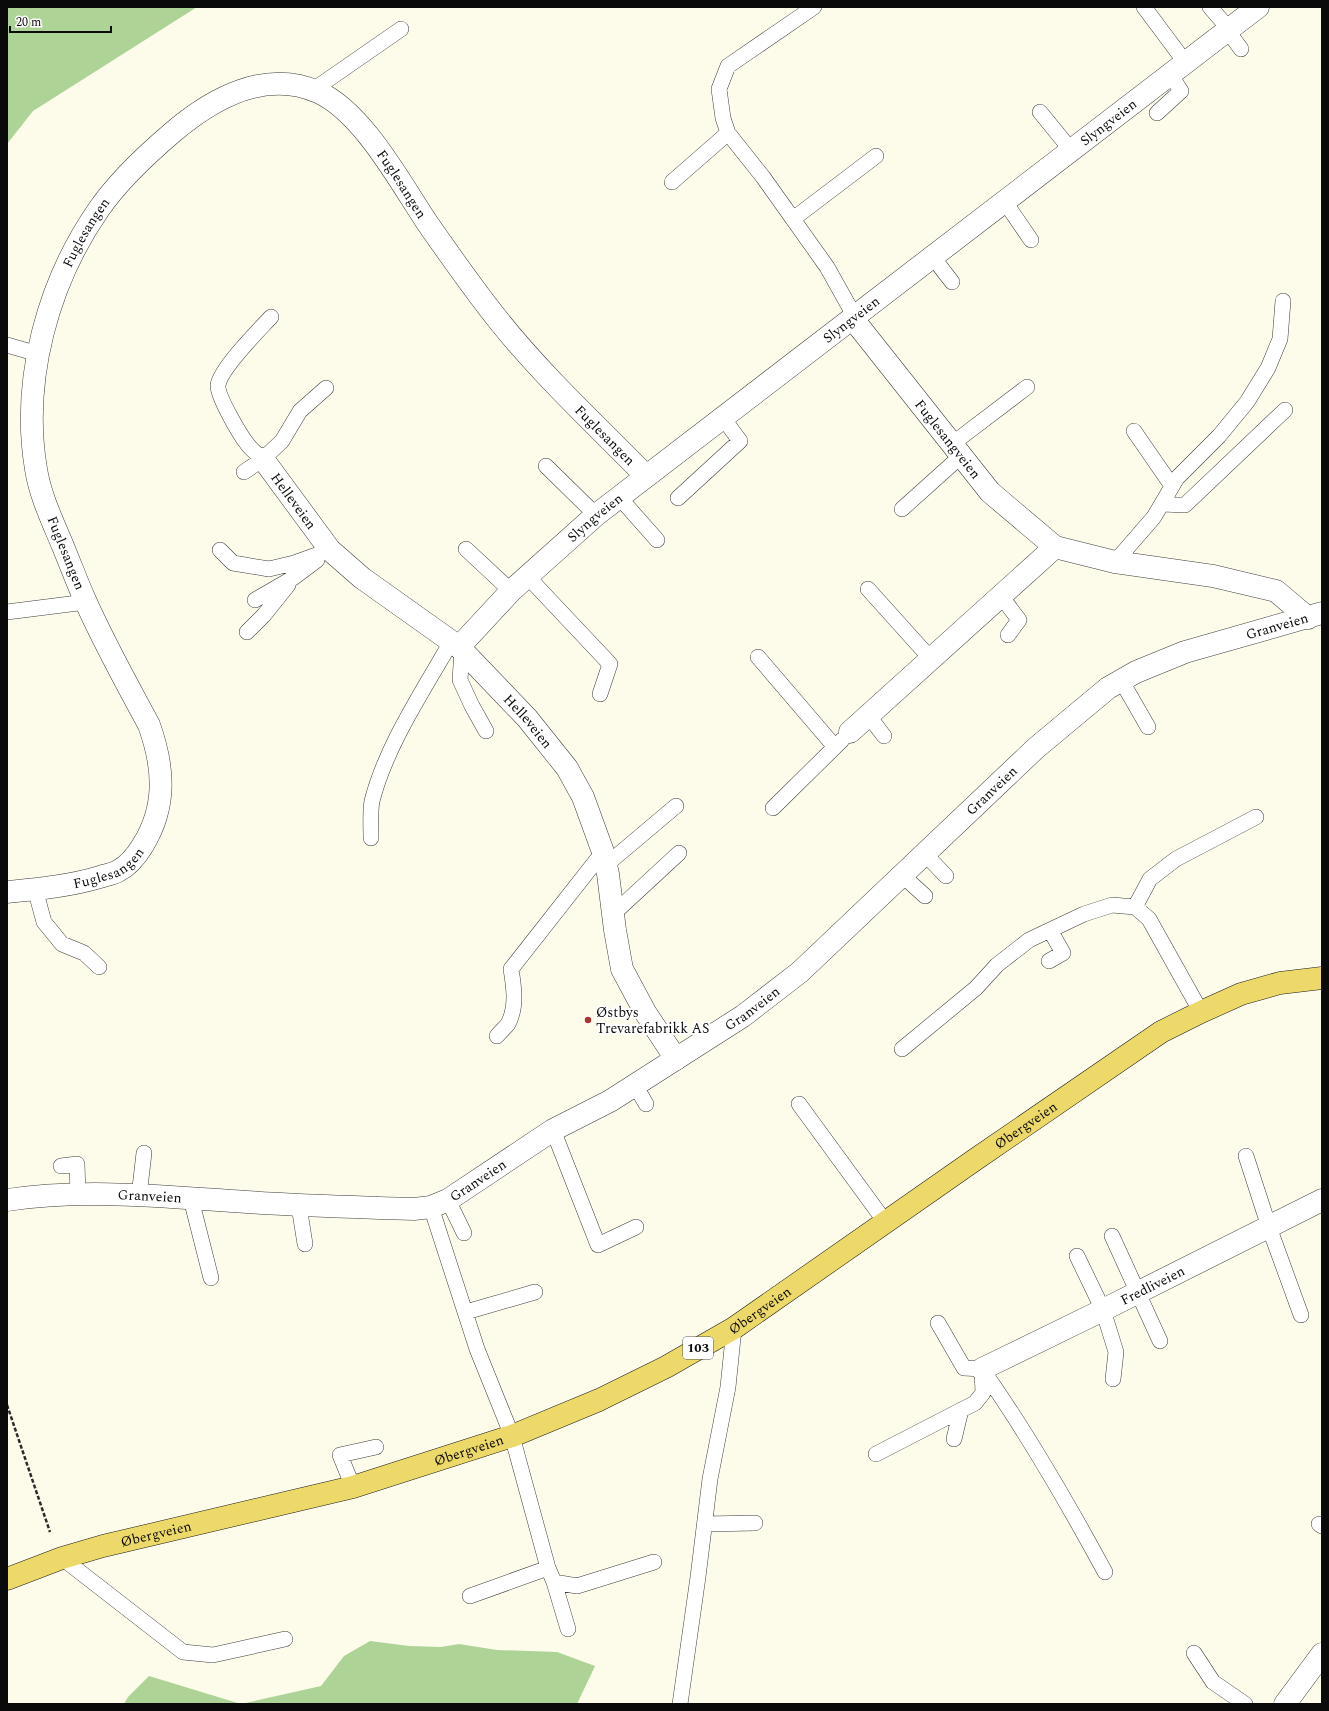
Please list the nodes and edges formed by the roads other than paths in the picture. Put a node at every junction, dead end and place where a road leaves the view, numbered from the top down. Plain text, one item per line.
1 (814, 7) edge
2 (1144, 7) edge
3 (1210, 7) edge
4 (1258, 7) edge
5 (401, 29) dead end
6 (1228, 29) junction
7 (1241, 49) dead end
8 (1177, 68) junction
9 (313, 90) junction
10 (1040, 112) dead end
11 (1157, 113) dead end
12 (728, 132) junction
13 (1071, 150) junction
14 (876, 156) dead end
15 (672, 182) dead end
16 (1005, 202) junction
17 (793, 219) junction
18 (1031, 240) dead end
19 (932, 256) junction
20 (952, 282) dead end
21 (1283, 300) dead end
22 (270, 317) dead end
23 (854, 318) junction
24 (7, 345) edge
25 (38, 354) junction
26 (1027, 387) dead end
27 (326, 388) dead end
28 (1285, 410) dead end
29 (723, 418) junction
30 (1134, 431) dead end
31 (957, 450) junction
32 (263, 460) junction
33 (546, 466) dead end
34 (244, 472) dead end
35 (646, 476) junction
36 (1172, 486) junction
37 (619, 497) junction
38 (678, 498) dead end
39 (1162, 504) junction
40 (902, 509) dead end
41 (596, 515) junction
42 (656, 540) dead end
43 (1055, 547) junction
44 (466, 549) dead end
45 (220, 550) dead end
46 (330, 550) junction
47 (1115, 562) junction
48 (527, 576) junction
49 (293, 578) junction
50 (868, 589) dead end
51 (511, 591) junction
52 (1000, 596) junction
53 (255, 600) dead end
54 (86, 602) junction
55 (7, 612) edge
56 (1315, 616) edge
57 (247, 632) dead end
58 (1008, 635) dead end
59 (457, 646) junction
60 (758, 657) dead end
61 (931, 659) junction
62 (1121, 680) junction
63 (600, 694) dead end
64 (868, 715) junction
65 (1148, 727) dead end
66 (486, 731) dead end
67 (884, 736) dead end
68 (842, 740) junction
69 (676, 806) dead end
70 (773, 808) dead end
71 (1256, 817) dead end
72 (371, 838) dead end
73 (679, 853) dead end
74 (925, 854) junction
75 (604, 858) junction
76 (903, 876) junction
77 (946, 876) dead end
78 (35, 889) junction
79 (7, 892) edge
80 (926, 896) dead end
81 (1135, 906) junction
82 (613, 914) junction
83 (1050, 930) junction
84 (1049, 961) dead end
85 (99, 967) dead end
86 (1322, 978) edge
87 (1201, 1012) junction
88 (497, 1036) dead end
89 (902, 1049) dead end
90 (676, 1059) junction
91 (634, 1085) junction
92 (646, 1104) dead end
93 (799, 1104) dead end
94 (553, 1130) junction
95 (144, 1153) dead end
96 (1246, 1156) dead end
97 (61, 1166) dead end
98 (78, 1195) junction
99 (139, 1196) junction
100 (191, 1198) junction
101 (7, 1200) edge
102 (1322, 1200) edge
103 (440, 1203) junction
104 (299, 1206) junction
105 (886, 1223) junction
106 (636, 1227) dead end
107 (1269, 1227) junction
108 (464, 1234) dead end
109 (1112, 1236) dead end
110 (305, 1244) dead end
111 (1077, 1256) dead end
112 (211, 1278) dead end
113 (535, 1292) dead end
114 (1139, 1292) junction
115 (1103, 1310) junction
116 (466, 1312) junction
117 (1301, 1315) dead end
118 (938, 1323) dead end
119 (734, 1328) junction
120 (1160, 1341) dead end
121 (982, 1369) junction
122 (1113, 1379) dead end
123 (961, 1410) junction
124 (512, 1436) junction
125 (954, 1439) dead end
126 (376, 1447) dead end
127 (876, 1454) dead end
128 (353, 1487) junction
129 (755, 1523) dead end
130 (705, 1524) junction
131 (61, 1558) junction
132 (654, 1562) dead end
133 (548, 1568) junction
134 (1105, 1572) dead end
135 (7, 1579) edge
136 (554, 1582) junction
137 (470, 1596) dead end
138 (568, 1629) dead end
139 (285, 1639) dead end
140 (1194, 1654) dead end
141 (1322, 1654) edge
142 (680, 1704) edge
143 (1245, 1704) edge
144 (1285, 1704) edge

1 - 12 lane
2 - 8 lane
3 - 6 lane
4 - 6 street, Slyngveien
5 - 9 lane
6 - 7 lane
6 - 8 street, Slyngveien
8 - 11 lane
8 - 13 street, Slyngveien
9 - 25 street, Fuglesangen
9 - 35 street, Fuglesangen
10 - 13 lane
12 - 15 lane
12 - 17 lane
13 - 16 street, Slyngveien
14 - 17 lane
16 - 18 lane
16 - 19 street, Slyngveien
17 - 23 lane
19 - 20 lane
19 - 23 street, Slyngveien
21 - 36 lane
22 - 32 lane
23 - 29 street, Slyngveien
23 - 31 street, Fuglesangveien
24 - 25 lane
25 - 54 street, Fuglesangen
26 - 31 lane
27 - 32 lane
28 - 39 lane
29 - 35 street, Slyngveien
29 - 38 lane
30 - 36 lane
31 - 40 lane
31 - 43 street, Fuglesangveien
32 - 34 lane
32 - 46 street, Helleveien
33 - 41 lane
35 - 37 street, Slyngveien
36 - 39 lane
37 - 41 street, Slyngveien
37 - 42 lane
39 - 47 lane
41 - 48 street, Slyngveien
43 - 47 street, Fuglesangveien
43 - 52 street
44 - 51 lane
45 - 46 lane
46 - 49 lane
46 - 59 street, Helleveien
47 - 56 street, Fuglesangveien
48 - 51 street, Slyngveien
48 - 63 lane
49 - 53 lane
49 - 57 lane
50 - 61 lane
51 - 59 street, Slyngveien
52 - 58 lane
52 - 61 street
54 - 55 lane
54 - 78 street, Fuglesangen
56 - 62 street, Granveien
59 - 66 lane
59 - 72 lane
59 - 75 street, Helleveien
60 - 68 lane
61 - 64 street
62 - 65 lane
62 - 74 street, Granveien
64 - 67 lane
64 - 68 street
68 - 70 lane
69 - 75 lane
71 - 81 lane
73 - 82 lane
74 - 76 street, Granveien
74 - 77 lane
75 - 82 street, Helleveien
75 - 88 lane
76 - 80 lane
76 - 90 street, Granveien
78 - 79 street, Fuglesangen
78 - 85 lane
81 - 83 lane
81 - 87 lane
82 - 90 street, Helleveien
83 - 84 lane
83 - 89 lane
86 - 87 main road, Øbergveien / 103
87 - 105 main road, Øbergveien / 103
90 - 91 street, Granveien
91 - 92 lane
91 - 94 street, Granveien
93 - 105 lane
94 - 103 street, Granveien
94 - 106 lane
95 - 99 lane
96 - 107 lane
97 - 98 lane
98 - 99 street, Granveien
98 - 101 street, Granveien
99 - 100 street, Granveien
100 - 104 street, Granveien
100 - 112 lane
102 - 107 street, Fredliveien
103 - 104 street, Granveien
103 - 108 lane
103 - 116 lane
104 - 110 lane
105 - 119 main road, Øbergveien / 103
107 - 114 street, Fredliveien
107 - 117 lane
109 - 114 lane
111 - 115 lane
113 - 116 lane
114 - 115 street, Fredliveien
114 - 120 lane
115 - 121 street, Fredliveien
115 - 122 lane
116 - 124 lane
118 - 121 lane
119 - 124 main road, Øbergveien / 103
119 - 130 lane
121 - 123 lane
121 - 134 lane
123 - 125 lane
123 - 127 lane
124 - 128 main road, Øbergveien / 103
124 - 133 lane
126 - 128 lane
128 - 131 main road, Øbergveien / 103
129 - 130 lane
130 - 142 lane
131 - 135 main road, Øbergveien / 103
131 - 139 lane
132 - 136 lane
133 - 136 lane
133 - 137 lane
136 - 138 lane
140 - 143 lane
141 - 144 street

